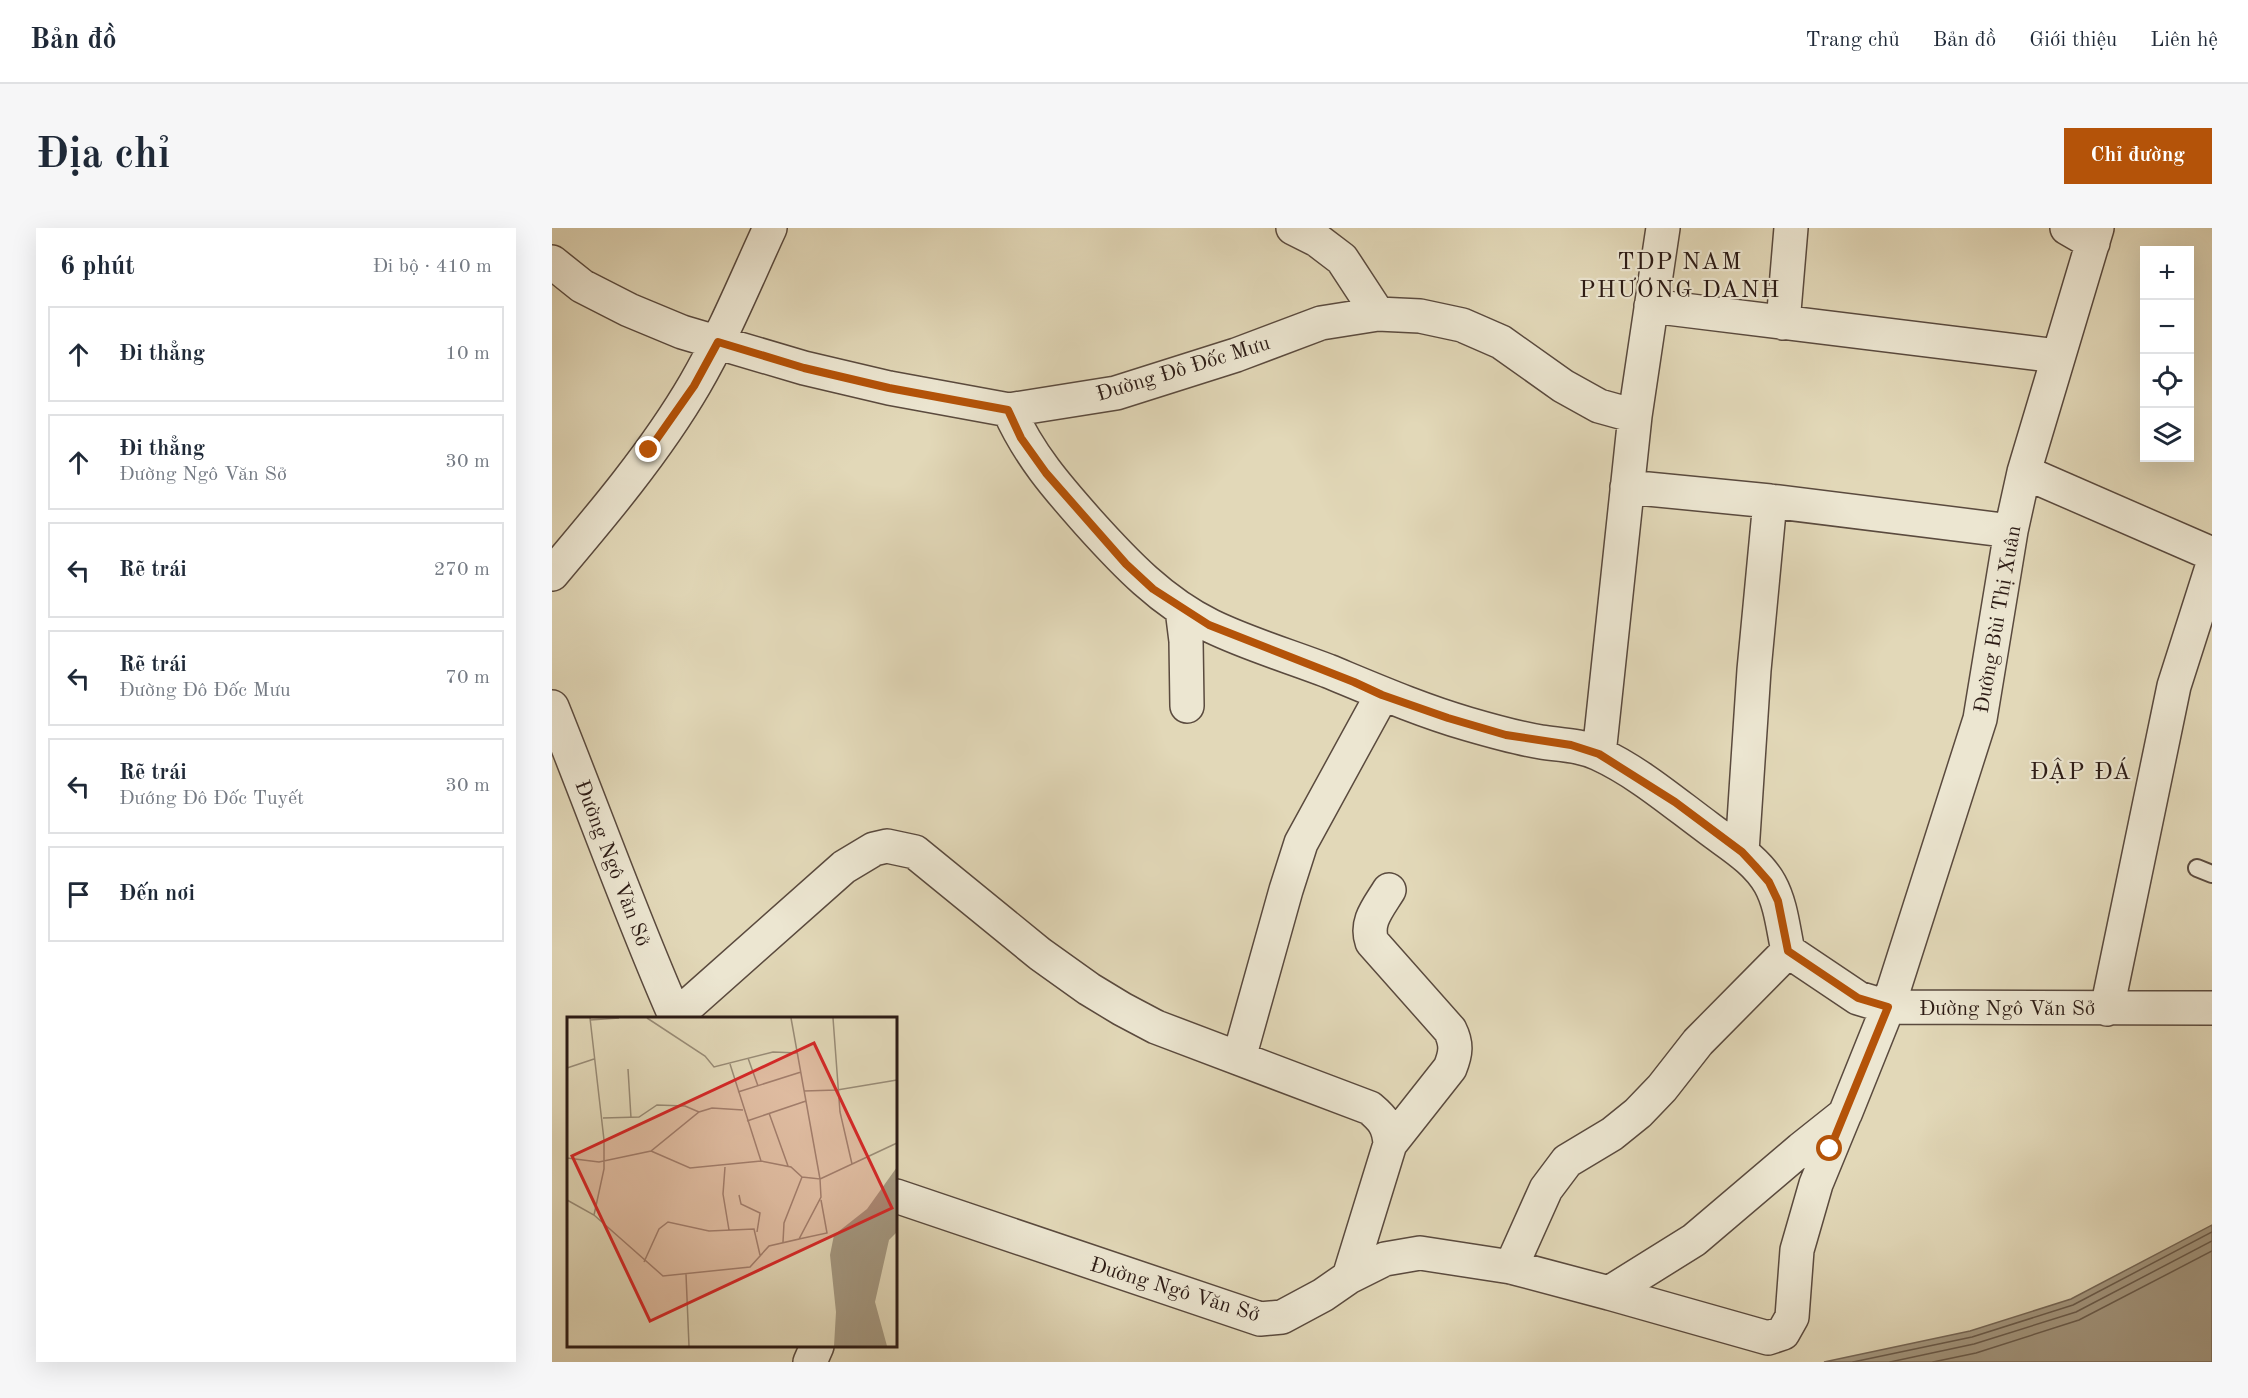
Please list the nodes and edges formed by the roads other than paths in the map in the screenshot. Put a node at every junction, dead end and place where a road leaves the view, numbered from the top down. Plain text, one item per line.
1 (770, 228) edge
2 (1293, 228) edge
3 (1663, 228) edge
4 (1791, 228) edge
5 (2085, 233) edge
6 (552, 262) edge
7 (1651, 306) junction
8 (1378, 314) junction
9 (1783, 323) junction
10 (718, 342) junction
11 (2057, 356) junction
12 (1008, 410) junction
13 (1635, 416) junction
14 (2024, 472) junction
15 (1627, 487) junction
16 (1770, 501) junction
17 (2011, 531) junction
18 (2212, 554) edge
19 (2212, 567) edge
20 (552, 574) edge
21 (1182, 609) junction
22 (1382, 695) junction
23 (1187, 706) dead end
24 (552, 707) edge
25 (1599, 754) junction
26 (1742, 852) junction
27 (1389, 890) dead end
28 (1788, 951) junction
29 (1888, 1007) junction
30 (2212, 1008) edge
31 (2107, 1009) junction
32 (676, 1017) edge
33 (677, 1017) edge
34 (1239, 1058) junction
35 (1845, 1114) junction
36 (1390, 1144) junction
37 (897, 1196) edge
38 (1511, 1267) junction
39 (1349, 1277) junction
40 (1609, 1293) junction
41 (817, 1347) edge
42 (810, 1362) edge

1 - 10 street
2 - 8 street
3 - 7 street
4 - 9 street
5 - 11 street, Đường Bùi Thị Xuân
6 - 10 street, Đường Đô Đốc Mưu
7 - 9 street
7 - 13 street
8 - 12 street, Đường Đô Đốc Mưu
8 - 13 street, Đường Đô Đốc Mưu
9 - 11 street
10 - 12 street, Đường Đô Đốc Mưu
10 - 20 street
11 - 14 street, Đường Bùi Thị Xuân
12 - 21 street
13 - 15 street
14 - 17 street, Đường Bùi Thị Xuân
14 - 18 street
15 - 16 street
15 - 25 street
16 - 17 street
16 - 26 street
17 - 29 street, Đường Bùi Thị Xuân
19 - 31 street
21 - 22 street
21 - 23 street
22 - 25 street
22 - 34 street
24 - 32 street, Đường Ngô Văn Sở
25 - 26 street
26 - 28 street
27 - 36 street
28 - 29 street
28 - 38 street
29 - 31 street, Đường Ngô Văn Sở
29 - 35 street, Đường Ngô Văn Sở
30 - 31 street, Đường Ngô Văn Sở
33 - 34 street
34 - 36 street
35 - 40 street, Đường Ngô Văn Sở
35 - 40 street
36 - 39 street
37 - 39 street, Đường Ngô Văn Sở
38 - 39 street, Đường Ngô Văn Sở
38 - 40 street, Đường Ngô Văn Sở
41 - 42 street

